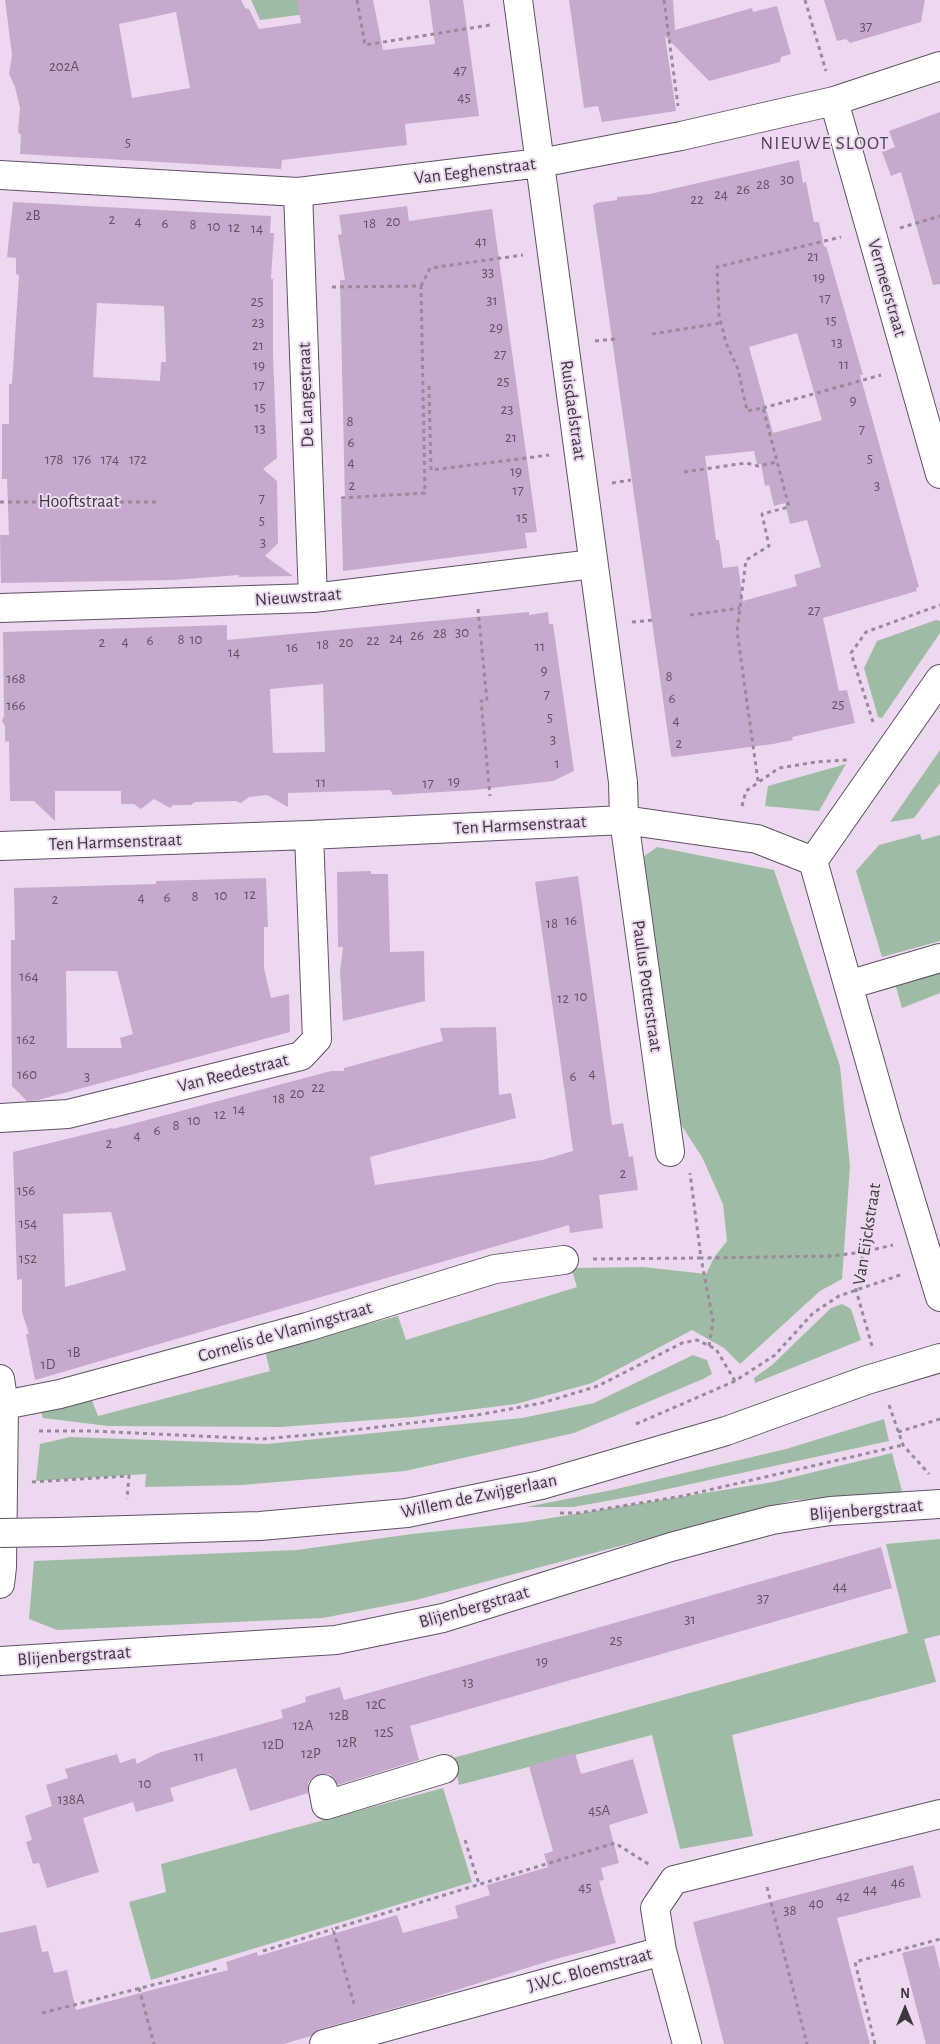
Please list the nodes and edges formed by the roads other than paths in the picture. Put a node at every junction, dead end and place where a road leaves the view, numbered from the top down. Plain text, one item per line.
1 (519, 10) edge
2 (940, 66) edge
3 (834, 101) junction
4 (540, 163) junction
5 (0, 175) edge
6 (298, 192) junction
7 (940, 474) edge
8 (594, 564) junction
9 (313, 598) junction
10 (0, 608) edge
11 (940, 678) edge
12 (624, 820) junction
13 (309, 835) junction
14 (0, 846) edge
15 (813, 861) junction
16 (940, 958) edge
17 (848, 985) junction
18 (0, 1118) edge
19 (670, 1152) road end
20 (564, 1260) road end
21 (940, 1297) edge
22 (940, 1358) edge
23 (3, 1405) edge
24 (937, 1492) edge
25 (0, 1533) edge
26 (0, 1584) edge
27 (0, 1661) edge
28 (444, 1769) dead end
29 (323, 1789) dead end
30 (940, 1814) edge
31 (662, 1951) junction
32 (377, 2035) edge
33 (324, 2044) edge
34 (687, 2044) edge

1 - 4 street, Ruisdaelstraat
2 - 3 street, Van Eeghenstraat
3 - 4 street, Van Eeghenstraat
3 - 7 street, Vermeerstraat
4 - 6 street, Van Eeghenstraat
4 - 8 street, Ruisdaelstraat
5 - 6 street, Van Eeghenstraat
6 - 9 street, De Langestraat
8 - 9 street, Nieuwstraat
8 - 12 street, Ruisdaelstraat
9 - 10 street, Nieuwstraat
11 - 15 street
12 - 13 street, Ten Harmsenstraat
12 - 15 street, Ten Harmsenstraat
12 - 19 street, Paulus Potterstraat
13 - 14 street, Ten Harmsenstraat
13 - 18 street, Van Reedestraat
15 - 17 street, Van Eijckstraat
16 - 17 street
17 - 21 street, Van Eijckstraat
20 - 23 street, Cornelis de Vlamingstraat
22 - 25 street, Willem de Zwijgerlaan, bridge
23 - 26 street
24 - 27 street, Blijenbergstraat
28 - 29 street
30 - 31 street, J.W.C. Bloemstraat
31 - 32 street, J.W.C. Bloemstraat
31 - 34 street
32 - 33 street, J.W.C. Bloemstraat

